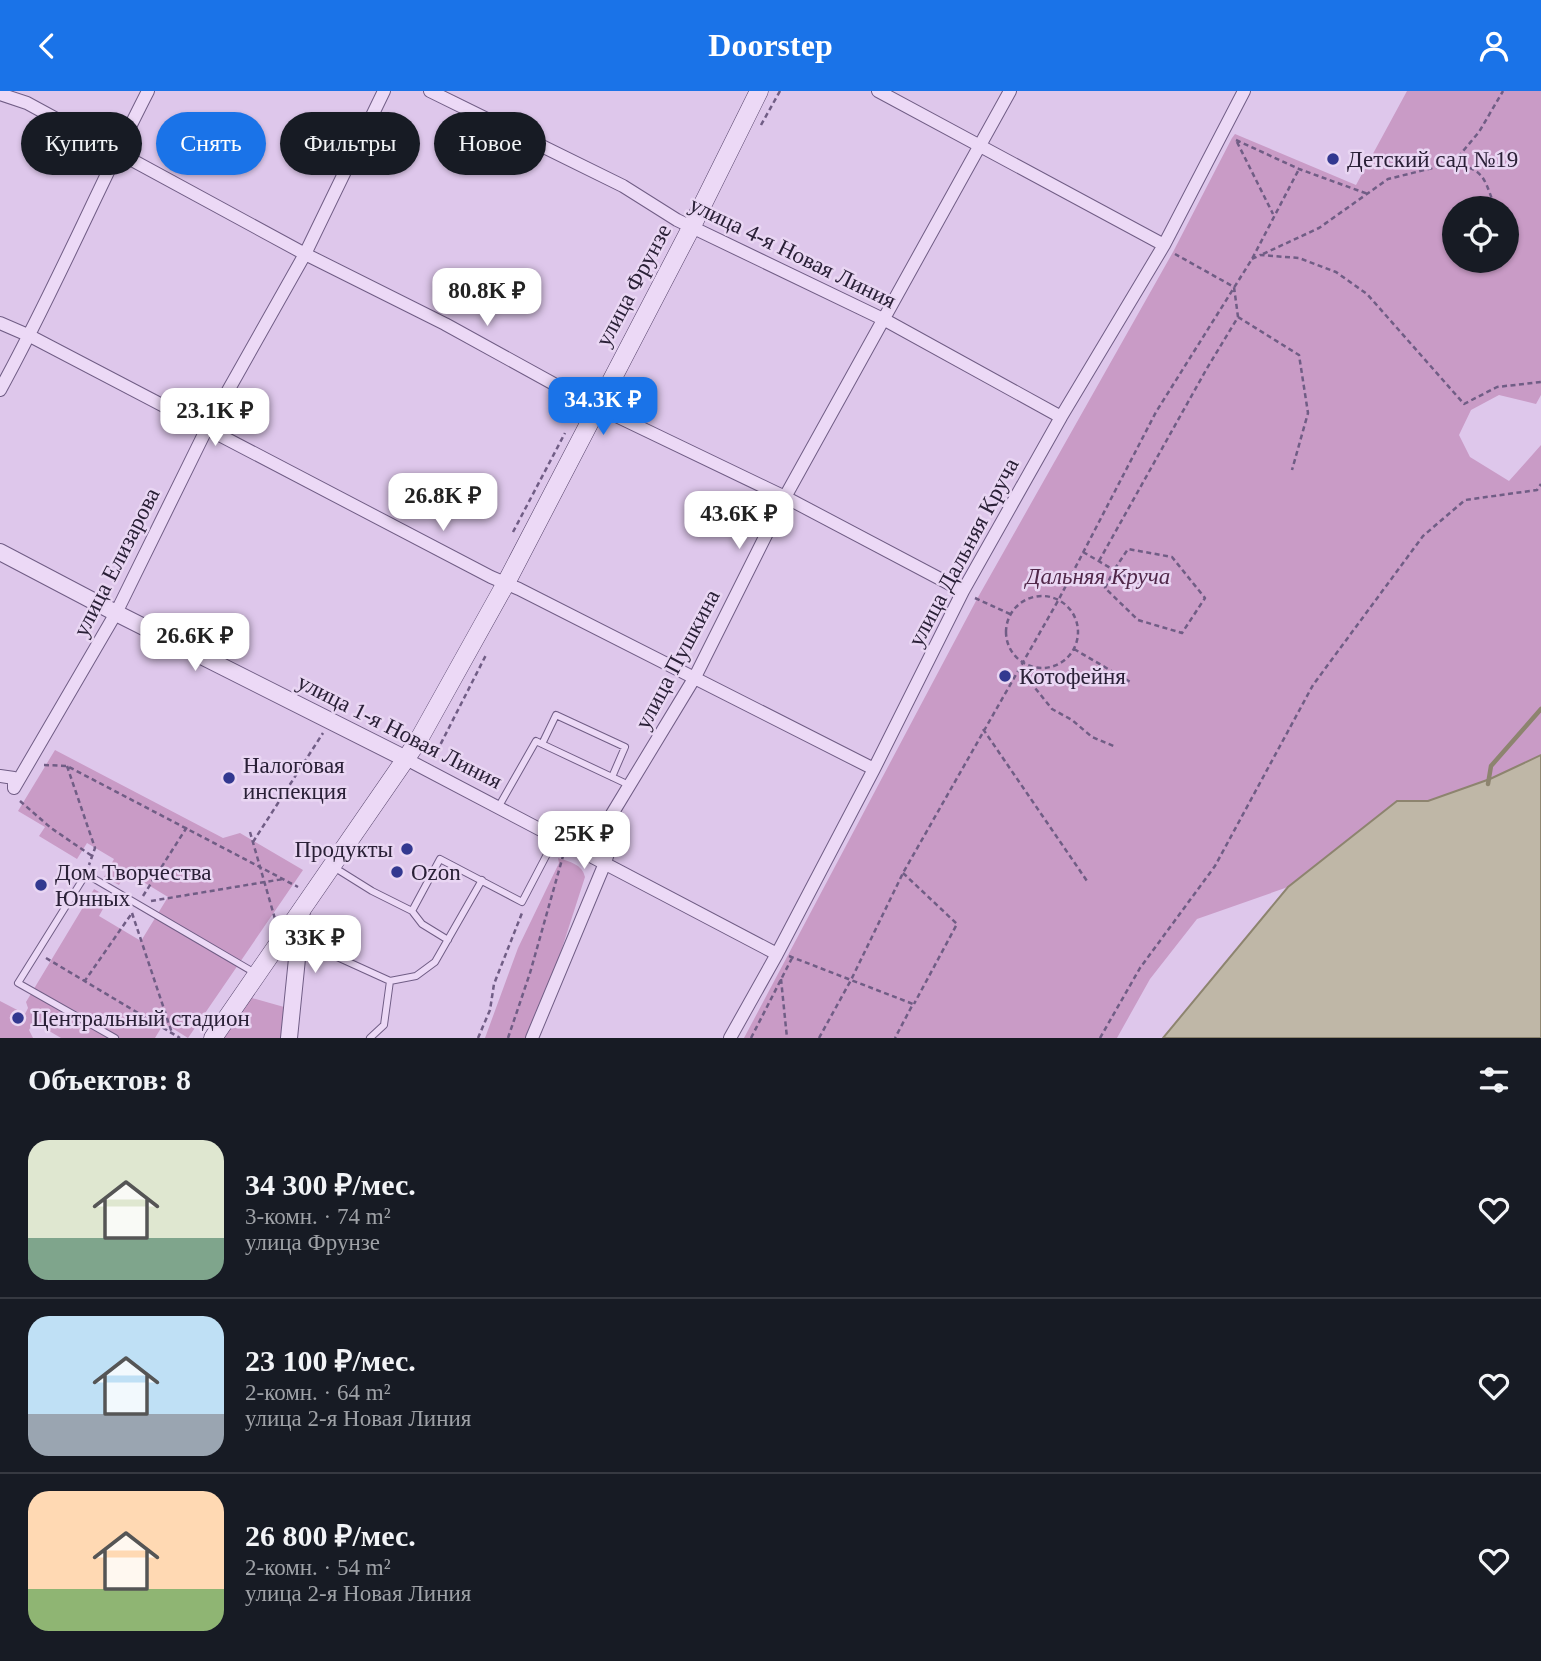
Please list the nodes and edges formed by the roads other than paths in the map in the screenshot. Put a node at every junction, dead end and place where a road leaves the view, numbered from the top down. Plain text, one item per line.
1 (148, 91) edge
2 (384, 91) edge
3 (430, 91) edge
4 (759, 91) edge
5 (878, 91) edge
6 (1010, 91) edge
7 (1244, 91) edge
8 (0, 94) edge
9 (43, 112) edge
10 (137, 112) edge
11 (979, 147) junction
12 (142, 167) edge
13 (106, 175) edge
14 (692, 226) junction
15 (1164, 245) junction
16 (305, 254) junction
17 (885, 320) junction
18 (0, 323) edge
19 (30, 336) junction
20 (0, 390) edge
21 (597, 406) junction
22 (1060, 417) junction
23 (206, 428) junction
24 (785, 497) junction
25 (0, 552) edge
26 (506, 583) junction
27 (963, 591) junction
28 (116, 613) junction
29 (695, 677) junction
30 (542, 744) junction
31 (406, 759) junction
32 (874, 769) junction
33 (2, 776) edge
34 (612, 777) junction
35 (629, 785) junction
36 (499, 806) junction
37 (561, 840) junction
38 (605, 863) junction
39 (332, 866) junction
40 (482, 880) junction
41 (307, 902) junction
42 (412, 911) junction
43 (281, 938) junction
44 (448, 940) junction
45 (300, 943) junction
46 (777, 954) junction
47 (257, 974) junction
48 (390, 981) junction
49 (291, 1037) edge
50 (115, 1038) edge
51 (213, 1038) edge
52 (370, 1038) edge
53 (532, 1038) edge
54 (730, 1038) edge

1 - 10 street
2 - 16 street, улица Елизарова
3 - 14 street, улица 4-я Новая Линия
4 - 14 main road, улица Фрунзе
5 - 11 street
6 - 11 street, улица Пушкина
7 - 15 street, улица Дальняя Круча
8 - 9 street
11 - 15 street
11 - 17 street, улица Пушкина
12 - 16 street
13 - 19 street
14 - 17 street, улица 4-я Новая Линия
14 - 21 main road, улица Фрунзе
15 - 22 street, улица Дальняя Круча
16 - 21 street
16 - 23 street, улица Елизарова
17 - 22 street, улица 4-я Новая Линия
17 - 24 street, улица Пушкина
18 - 19 street
19 - 20 street
19 - 23 street
21 - 24 street
21 - 26 main road, улица Фрунзе
22 - 27 street, улица Дальняя Круча
23 - 26 street
23 - 28 street, улица Елизарова
24 - 27 street
24 - 29 street, улица Пушкина
25 - 28 street, улица 1-я Новая Линия
26 - 29 street
26 - 31 main road, улица Фрунзе
27 - 32 street, улица Дальняя Круча
28 - 31 street, улица 1-я Новая Линия
28 - 33 street, улица Елизарова
29 - 32 street
29 - 35 street, улица Пушкина
30 - 34 lane
30 - 34 lane
30 - 36 lane
31 - 36 street, улица 1-я Новая Линия
31 - 39 main road, улица Фрунзе
32 - 46 street, улица Дальняя Круча
34 - 35 lane
35 - 38 street, улица Пушкина
36 - 37 street, улица 1-я Новая Линия
37 - 38 street, улица 1-я Новая Линия
37 - 40 lane
38 - 46 street, улица 1-я Новая Линия
38 - 53 street, улица Пушкина
39 - 41 main road, улица Фрунзе
39 - 42 lane
40 - 42 lane
40 - 44 lane
41 - 43 main road, улица Фрунзе
41 - 45 street
42 - 44 lane
43 - 45 lane
43 - 47 main road, улица Фрунзе
44 - 48 lane
45 - 48 lane
45 - 49 street
46 - 54 street, улица Дальняя Круча
47 - 50 lane
47 - 51 main road, улица Фрунзе
48 - 52 lane

